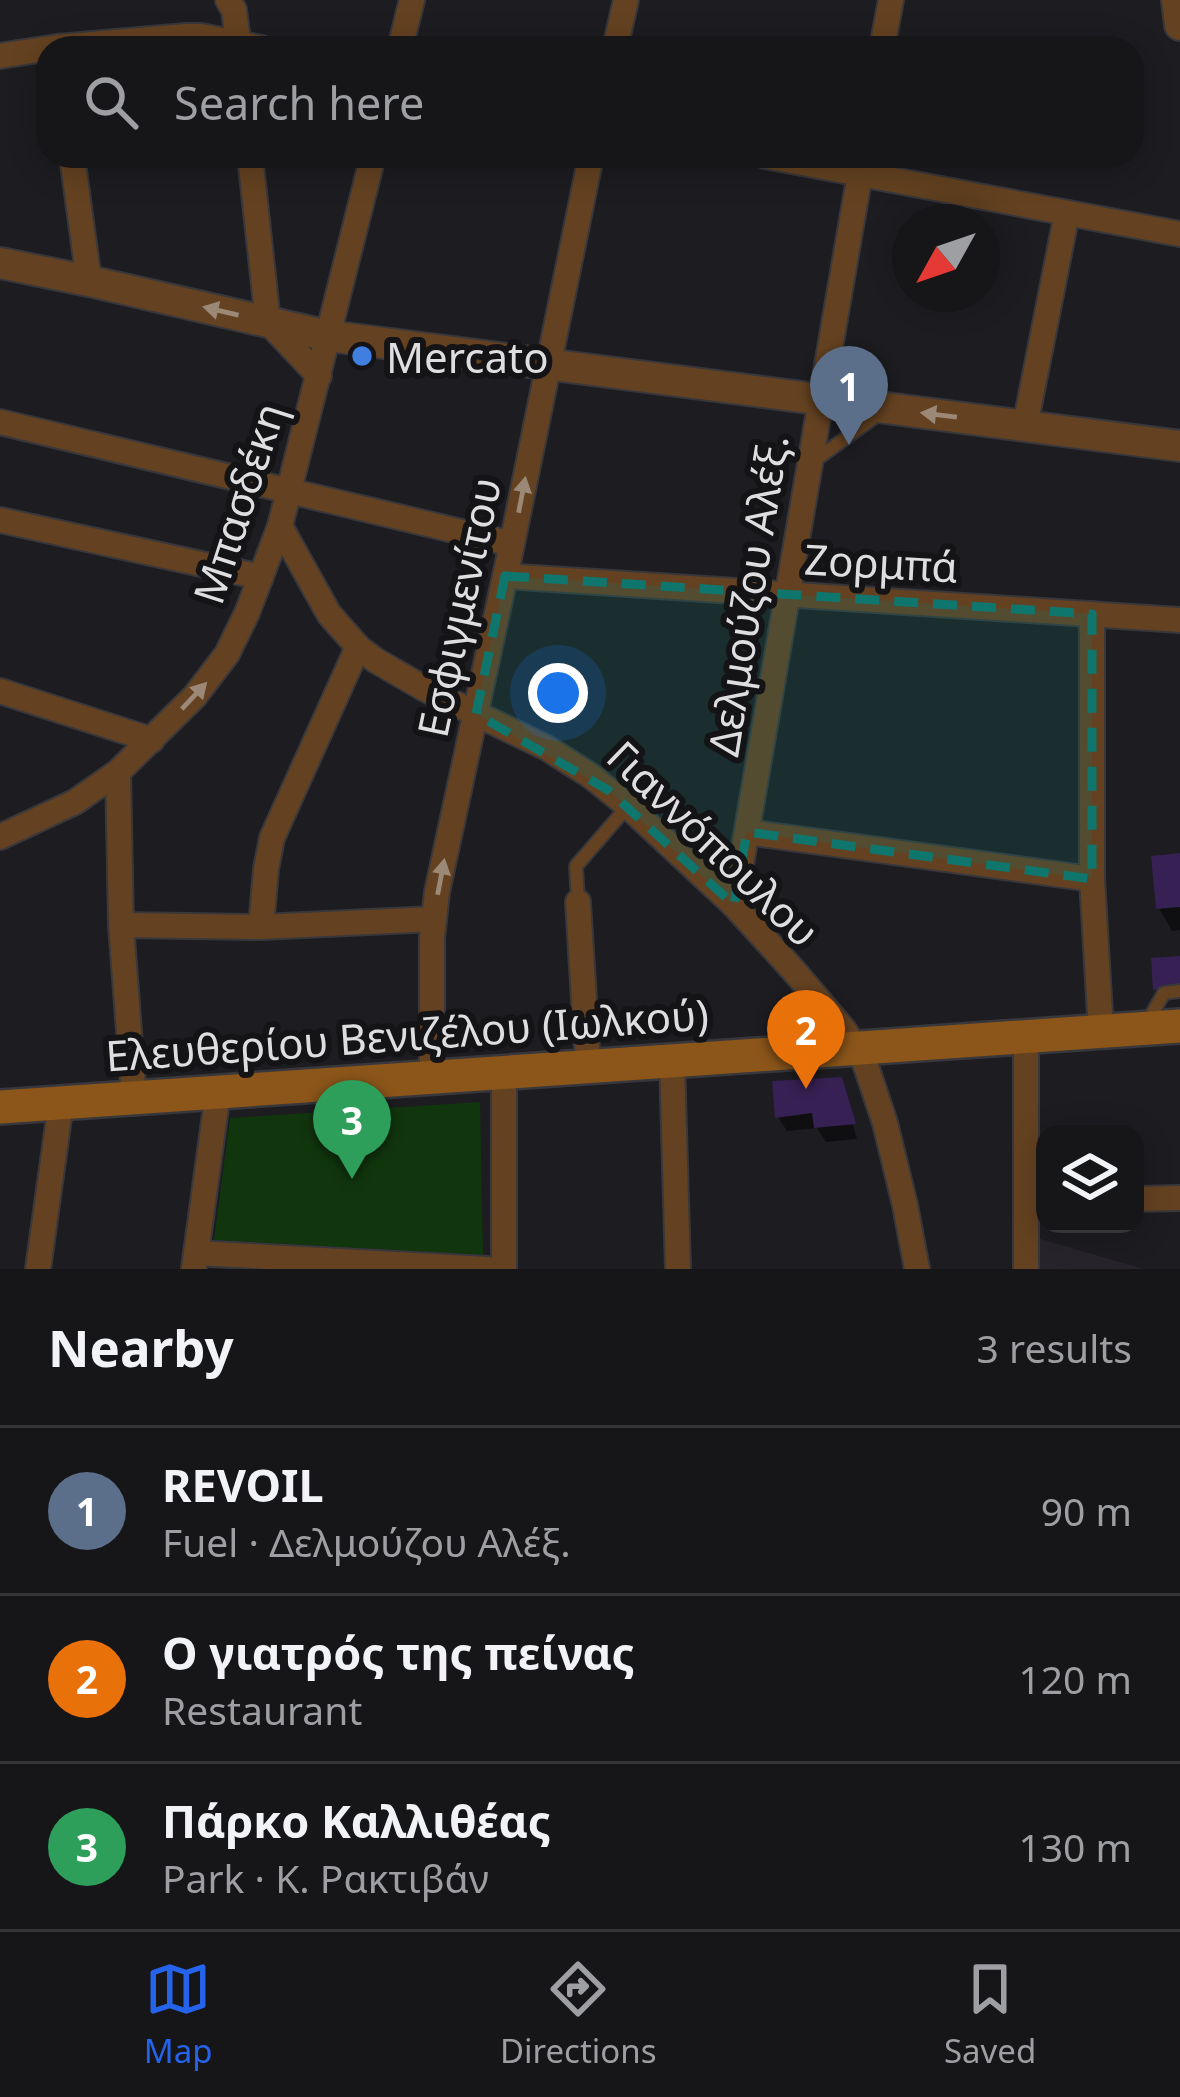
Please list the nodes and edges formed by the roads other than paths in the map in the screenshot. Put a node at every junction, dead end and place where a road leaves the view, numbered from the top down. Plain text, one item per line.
1 (228, 0) edge
2 (412, 0) edge
3 (626, 0) edge
4 (891, 0) edge
5 (1177, 0) edge
6 (1180, 25) edge
7 (243, 36) edge
8 (403, 36) edge
9 (618, 36) edge
10 (884, 36) edge
11 (36, 51) edge
12 (0, 56) edge
13 (74, 168) edge
14 (251, 168) edge
15 (370, 168) edge
16 (589, 168) edge
17 (860, 168) edge
18 (874, 168) edge
19 (1067, 213) junction
20 (1180, 234) edge
21 (0, 263) edge
22 (89, 280) junction
23 (268, 322) junction
24 (329, 335) junction
25 (548, 365) junction
26 (319, 376) junction
27 (819, 400) junction
28 (886, 409) junction
29 (0, 422) edge
30 (1025, 426) junction
31 (1180, 446) edge
32 (808, 466) junction
33 (289, 490) junction
34 (0, 520) edge
35 (280, 526) junction
36 (512, 544) junction
37 (505, 576) junction
38 (261, 577) junction
39 (785, 596) junction
40 (1092, 614) junction
41 (1180, 620) edge
42 (358, 647) junction
43 (0, 692) edge
44 (476, 714) junction
45 (152, 740) junction
46 (118, 772) junction
47 (628, 806) junction
48 (746, 832) junction
49 (0, 838) edge
50 (1092, 879) junction
51 (578, 902) joint
52 (734, 905) junction
53 (434, 919) junction
54 (121, 926) junction
55 (261, 927) junction
56 (1180, 992) edge
57 (1180, 1026) edge
58 (1144, 1028) junction
59 (1101, 1031) junction
60 (1026, 1036) junction
61 (857, 1048) junction
62 (671, 1061) junction
63 (588, 1066) junction
64 (504, 1072) junction
65 (432, 1077) junction
66 (218, 1092) junction
67 (134, 1098) junction
68 (61, 1103) junction
69 (0, 1107) edge
70 (1180, 1198) edge
71 (1144, 1199) edge
72 (1036, 1202) edge
73 (195, 1261) edge
74 (349, 1266) edge
75 (38, 1269) edge
76 (487, 1269) edge
77 (504, 1269) edge
78 (678, 1269) edge
79 (917, 1269) edge
80 (1026, 1269) edge

1 - 7 street
2 - 8 street
3 - 9 street
4 - 10 street
5 - 6 street
11 - 12 street
13 - 22 street
14 - 23 street
15 - 24 street, Μπασδέκη
16 - 25 street, Εσφιγμενίτου
17 - 27 street, Δελμούζου Αλέξ.
18 - 19 street
19 - 20 street
19 - 30 street
21 - 22 street
23 -> 22 street
23 - 24 street
23 - 26 street
24 - 25 street
24 - 26 street, Μπασδέκη
25 - 27 street
36 -> 25 street, Εσφιγμενίτου
26 - 33 street, Μπασδέκη
27 - 28 street
27 - 32 street, Δελμούζου Αλέξ.
30 -> 28 street
28 - 32 lane
29 - 33 street
30 - 31 street
32 - 39 street, Δελμούζου Αλέξ.
33 - 35 street, Μπασδέκη
33 - 36 street
34 - 38 street
35 - 38 street, Μπασδέκη
35 - 42 street, Γιαννόπουλου
36 - 37 street, Εσφιγμενίτου
37 - 39 street, Ζορμπά
37 - 44 street, Εσφιγμενίτου
45 -> 38 street, Μπασδέκη
39 - 40 street, Ζορμπά
39 - 48 street, Δελμούζου Αλέξ.
40 - 41 street, Ζορμπά
40 - 50 street
42 - 44 street, Γιαννόπουλου
42 - 55 street
43 - 45 street
44 - 47 street, Γιαννόπουλου
53 -> 44 street, Εσφιγμενίτου
45 - 46 street, Μπασδέκη
46 - 49 street, Μπασδέκη
46 - 54 street
47 - 51 lane
47 - 52 street, Γιαννόπουλου
48 - 50 street
48 - 52 street, Δελμούζου Αλέξ.
50 - 59 street
51 - 63 street
52 - 61 street, Γιαννόπουλου
53 - 55 street
53 - 65 street, Εσφιγμενίτου
54 - 55 street
54 - 67 street
56 - 58 lane
57 - 58 main road, Ελευθερίου Βενιζέλου (Ιωλκού)
58 - 59 main road, Ελευθερίου Βενιζέλου (Ιωλκού)
59 - 60 main road, Ελευθερίου Βενιζέλου (Ιωλκού)
60 - 61 main road, Ελευθερίου Βενιζέλου (Ιωλκού)
60 - 72 street
61 - 62 main road, Ελευθερίου Βενιζέλου (Ιωλκού)
61 - 79 street, Γιαννόπουλου
62 - 63 main road, Ελευθερίου Βενιζέλου (Ιωλκού)
62 - 78 street
63 - 64 main road, Ελευθερίου Βενιζέλου (Ιωλκού)
64 - 65 main road, Ελευθερίου Βενιζέλου (Ιωλκού)
64 - 77 street
65 - 66 main road, Ελευθερίου Βενιζέλου (Ιωλκού)
66 - 67 main road, Ελευθερίου Βενιζέλου (Ιωλκού)
66 - 73 street
67 - 68 main road, Ελευθερίου Βενιζέλου (Ιωλκού)
68 - 69 main road, Ελευθερίου Βενιζέλου (Ιωλκού)
68 - 75 street
70 - 71 street
72 - 80 street
73 - 74 street
74 - 76 street

